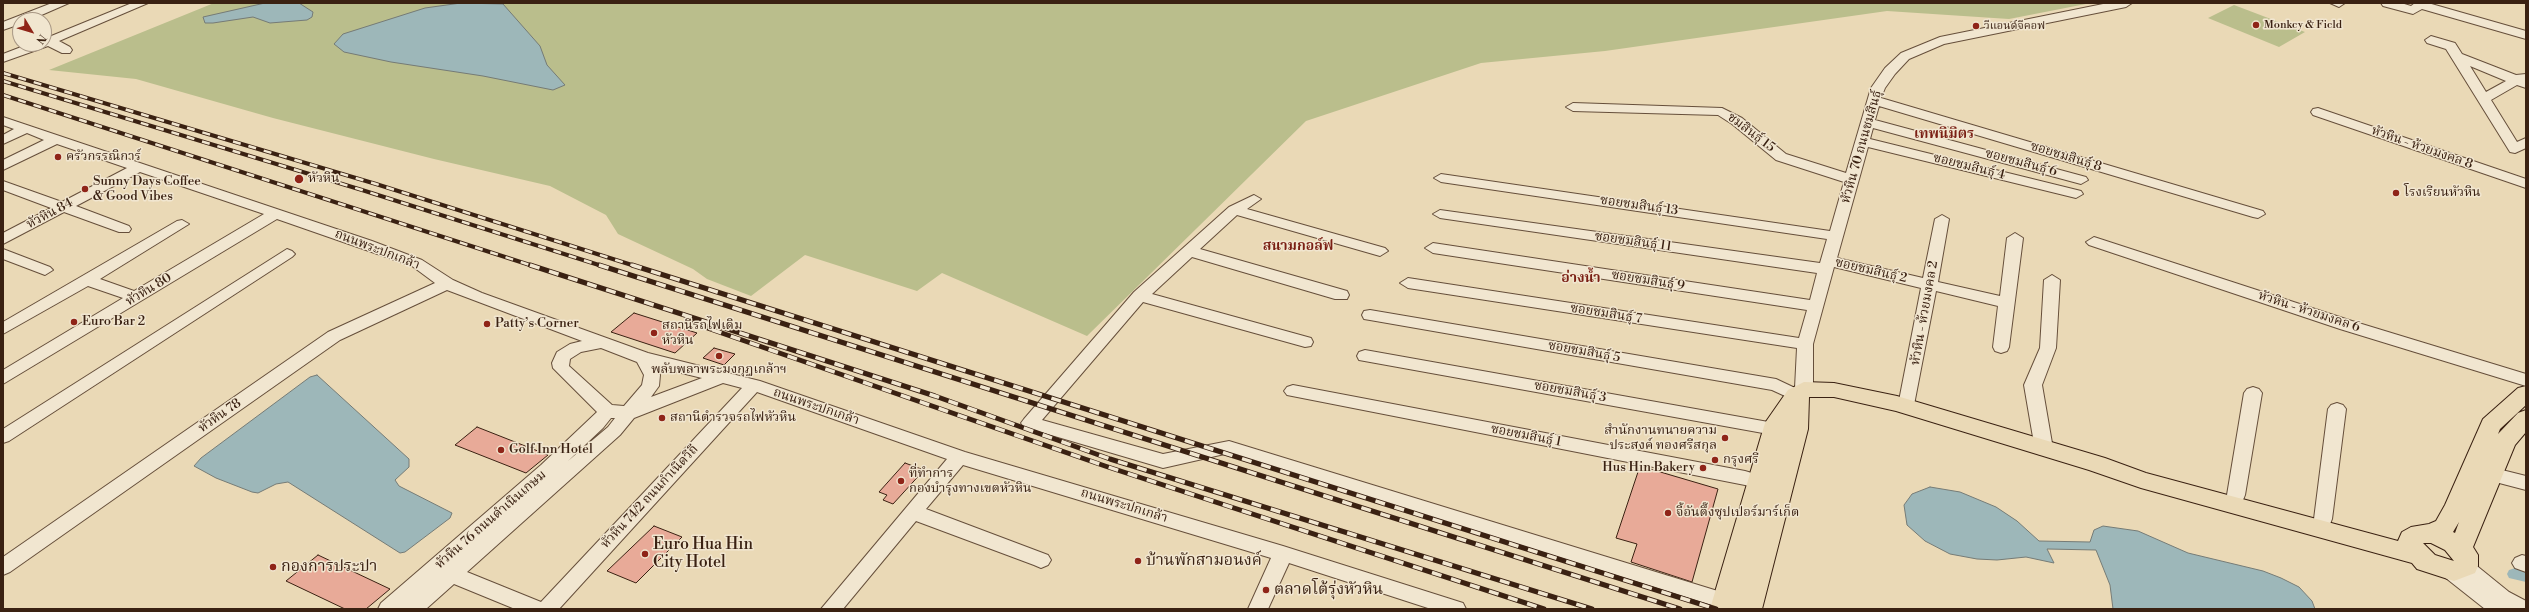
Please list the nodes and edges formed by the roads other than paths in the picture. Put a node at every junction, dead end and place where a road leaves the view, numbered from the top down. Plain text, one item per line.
1 (63, 3) edge
2 (142, 3) edge
3 (2126, 3) edge
4 (2387, 3) edge
5 (2422, 4) edge
6 (3, 26) edge
7 (2526, 35) edge
8 (52, 39) edge
9 (2431, 40) dead end
10 (52, 45) edge
11 (66, 50) dead end
12 (18, 52) edge
13 (2456, 56) junction
14 (3, 58) edge
15 (2523, 80) edge
16 (1874, 100) junction
17 (2482, 100) junction
18 (1573, 107) dead end
19 (2318, 112) dead end
20 (3, 121) edge
21 (1868, 122) junction
22 (25, 129) junction
23 (56, 139) junction
24 (3, 140) edge
25 (1862, 141) junction
26 (2526, 142) edge
27 (3, 166) edge
28 (139, 166) junction
29 (2035, 167) junction
30 (1441, 178) dead end
31 (1852, 180) junction
32 (2081, 180) dead end
33 (2033, 183) junction
34 (2526, 184) edge
35 (3, 185) edge
36 (2076, 194) dead end
37 (1254, 199) dead end
38 (61, 207) junction
39 (1234, 210) junction
40 (274, 214) junction
41 (1440, 214) dead end
42 (2258, 214) dead end
43 (1942, 219) dead end
44 (182, 224) dead end
45 (124, 229) dead end
46 (1836, 236) junction
47 (2015, 238) dead end
48 (3, 239) edge
49 (2094, 242) dead end
50 (1433, 248) dead end
51 (1189, 251) junction
52 (1380, 251) dead end
53 (3, 254) edge
54 (287, 254) dead end
55 (1828, 265) junction
56 (45, 270) dead end
57 (88, 280) junction
58 (2052, 280) dead end
59 (1408, 283) dead end
60 (447, 284) junction
61 (1929, 285) junction
62 (1140, 296) junction
63 (1341, 296) dead end
64 (137, 298) junction
65 (2007, 304) junction
66 (1816, 306) junction
67 (1370, 315) dead end
68 (563, 328) junction
69 (3, 329) edge
70 (1305, 342) dead end
71 (602, 343) junction
72 (1805, 344) junction
73 (2001, 347) dead end
74 (563, 356) junction
75 (1365, 356) dead end
76 (644, 358) junction
77 (3, 377) edge
78 (723, 377) junction
79 (2526, 380) edge
80 (754, 385) junction
81 (1293, 391) dead end
82 (1800, 392) junction
83 (2253, 393) dead end
84 (2526, 393) edge
85 (1907, 406) junction
86 (2337, 409) dead end
87 (607, 411) junction
88 (630, 413) junction
89 (2526, 418) edge
90 (1774, 429) junction
91 (3, 438) edge
92 (2044, 449) junction
93 (959, 457) junction
94 (2097, 464) junction
95 (555, 473) junction
96 (2490, 474) junction
97 (1759, 482) junction
98 (2526, 483) edge
99 (1781, 488) junction
100 (2236, 495) junction
101 (913, 512) junction
102 (2323, 519) junction
103 (2421, 543) junction
104 (1282, 554) junction
105 (1042, 560) dead end
106 (2458, 562) junction
107 (3, 567) edge
108 (444, 571) junction
109 (1724, 605) edge
110 (388, 609) edge
111 (412, 609) edge
112 (536, 609) edge
113 (547, 609) edge
114 (831, 609) edge
115 (1258, 609) edge
116 (1456, 609) edge
117 (1749, 609) edge
118 (2499, 609) edge
119 (2523, 609) edge

1 - 6 street
2 - 8 street
3 - 16 street, หัวหิน 70 ถนนชมสินธุ์
4 - 5 street
5 - 7 street
9 - 13 street
10 - 11 street
12 - 14 street
13 - 15 street
13 - 17 street
15 - 17 street
16 - 21 street, หัวหิน 70 ถนนชมสินธุ์
16 - 42 street, ซอยชมสินธุ์ 8
17 - 26 street
18 - 31 street, ชมสินธุ์ 15
19 - 34 street, หัวหิน - ห้วยมงคล 8
20 - 22 street, ถนนพระปกเกล้า
21 - 25 street, หัวหิน 70 ถนนชมสินธุ์
21 - 29 street, ซอยชมสินธุ์ 6
22 - 23 street, ถนนพระปกเกล้า
22 - 24 street
23 - 27 street
23 - 28 street, ถนนพระปกเกล้า
25 - 31 street, หัวหิน 70 ถนนชมสินธุ์
25 - 33 street, ซอยชมสินธุ์ 4
28 - 38 street, หัวหิน 84
28 - 40 street, ถนนพระปกเกล้า
29 - 32 street, ซอยชมสินธุ์ 6
29 - 33 street
30 - 46 street, ซอยชมสินธุ์ 13
31 - 46 street, หัวหิน 70 ถนนชมสินธุ์
33 - 36 street, ซอยชมสินธุ์ 4
35 - 38 street
37 - 39 street
38 - 45 street
38 - 48 street, หัวหิน 84
39 - 51 street
39 - 52 street
40 - 60 street, ถนนพระปกเกล้า
40 - 64 street, หัวหิน 80
41 - 55 street, ซอยชมสินธุ์ 11
43 - 61 street, หัวหิน - ห้วยมงคล 2
44 - 57 street
46 - 55 street, หัวหิน 70 ถนนชมสินธุ์
47 - 65 street
49 - 79 street, หัวหิน - ห้วยมงคล 6
50 - 66 street, ซอยชมสินธุ์ 9
51 - 62 street
51 - 63 street
53 - 56 street
54 - 91 street
55 - 61 street, ซอยชมสินธุ์ 2
55 - 66 street, หัวหิน 70 ถนนชมสินธุ์
57 - 64 street
57 - 69 street
58 - 92 street
59 - 72 street, ซอยชมสินธุ์ 7
60 - 68 street, ถนนพระปกเกล้า
60 - 107 street, หัวหิน 78
61 - 65 street, ซอยชมสินธุ์ 2
61 - 85 street, หัวหิน - ห้วยมงคล 2
62 - 70 street
62 - 109 street
64 - 77 street, หัวหิน 80
65 - 73 street
66 - 72 street, หัวหิน 70 ถนนชมสินธุ์
67 - 82 street, ซอยชมสินธุ์ 5
68 - 71 street, ถนนพระปกเกล้า
68 - 74 street
71 - 74 street
71 - 76 street, ถนนพระปกเกล้า
72 - 82 street, หัวหิน 70 ถนนชมสินธุ์
74 - 87 street
75 - 90 street, ซอยชมสินธุ์ 3
76 - 78 street, ถนนพระปกเกล้า
76 - 88 street
78 - 80 street, ถนนพระปกเกล้า
78 - 88 street
80 - 93 street, ถนนพระปกเกล้า
80 - 113 street, หัวหิน 74/2 ถนนกำเนิดวิถี
81 - 97 street, ซอยชมสินธุ์ 1
82 - 85 main road
82 - 90 main road
82 - 99 main road, หัวหิน 70 ถนนชมสินธุ์
83 - 100 street
84 - 103 main road
85 - 92 main road
86 - 102 street
87 - 88 street
87 - 95 street, หัวหิน 76 ถนนดำเนินเกษม
88 - 95 street, หัวหิน 76 ถนนดำเนินเกษม
89 - 96 main road
90 - 97 main road
92 - 94 main road
93 - 101 street
93 - 104 street, ถนนพระปกเกล้า
94 - 100 main road
94 - 103 main road
95 - 108 street, หัวหิน 76 ถนนดำเนินเกษม
96 - 98 street
96 - 106 main road
97 - 99 street, ซอยชมสินธุ์ 1
97 - 109 main road
99 - 117 main road, หัวหิน 70 ถนนชมสินธุ์
100 - 102 main road
101 - 105 street
101 - 114 street
102 - 103 main road
103 - 106 main road
104 - 115 street
104 - 116 street, ถนนพระปกเกล้า
106 - 118 street
106 - 119 street
108 - 110 street, หัวหิน 76 ถนนดำเนินเกษม
108 - 111 street, หัวหิน 76 ถนนดำเนินเกษม
108 - 112 street
109 - 117 street

